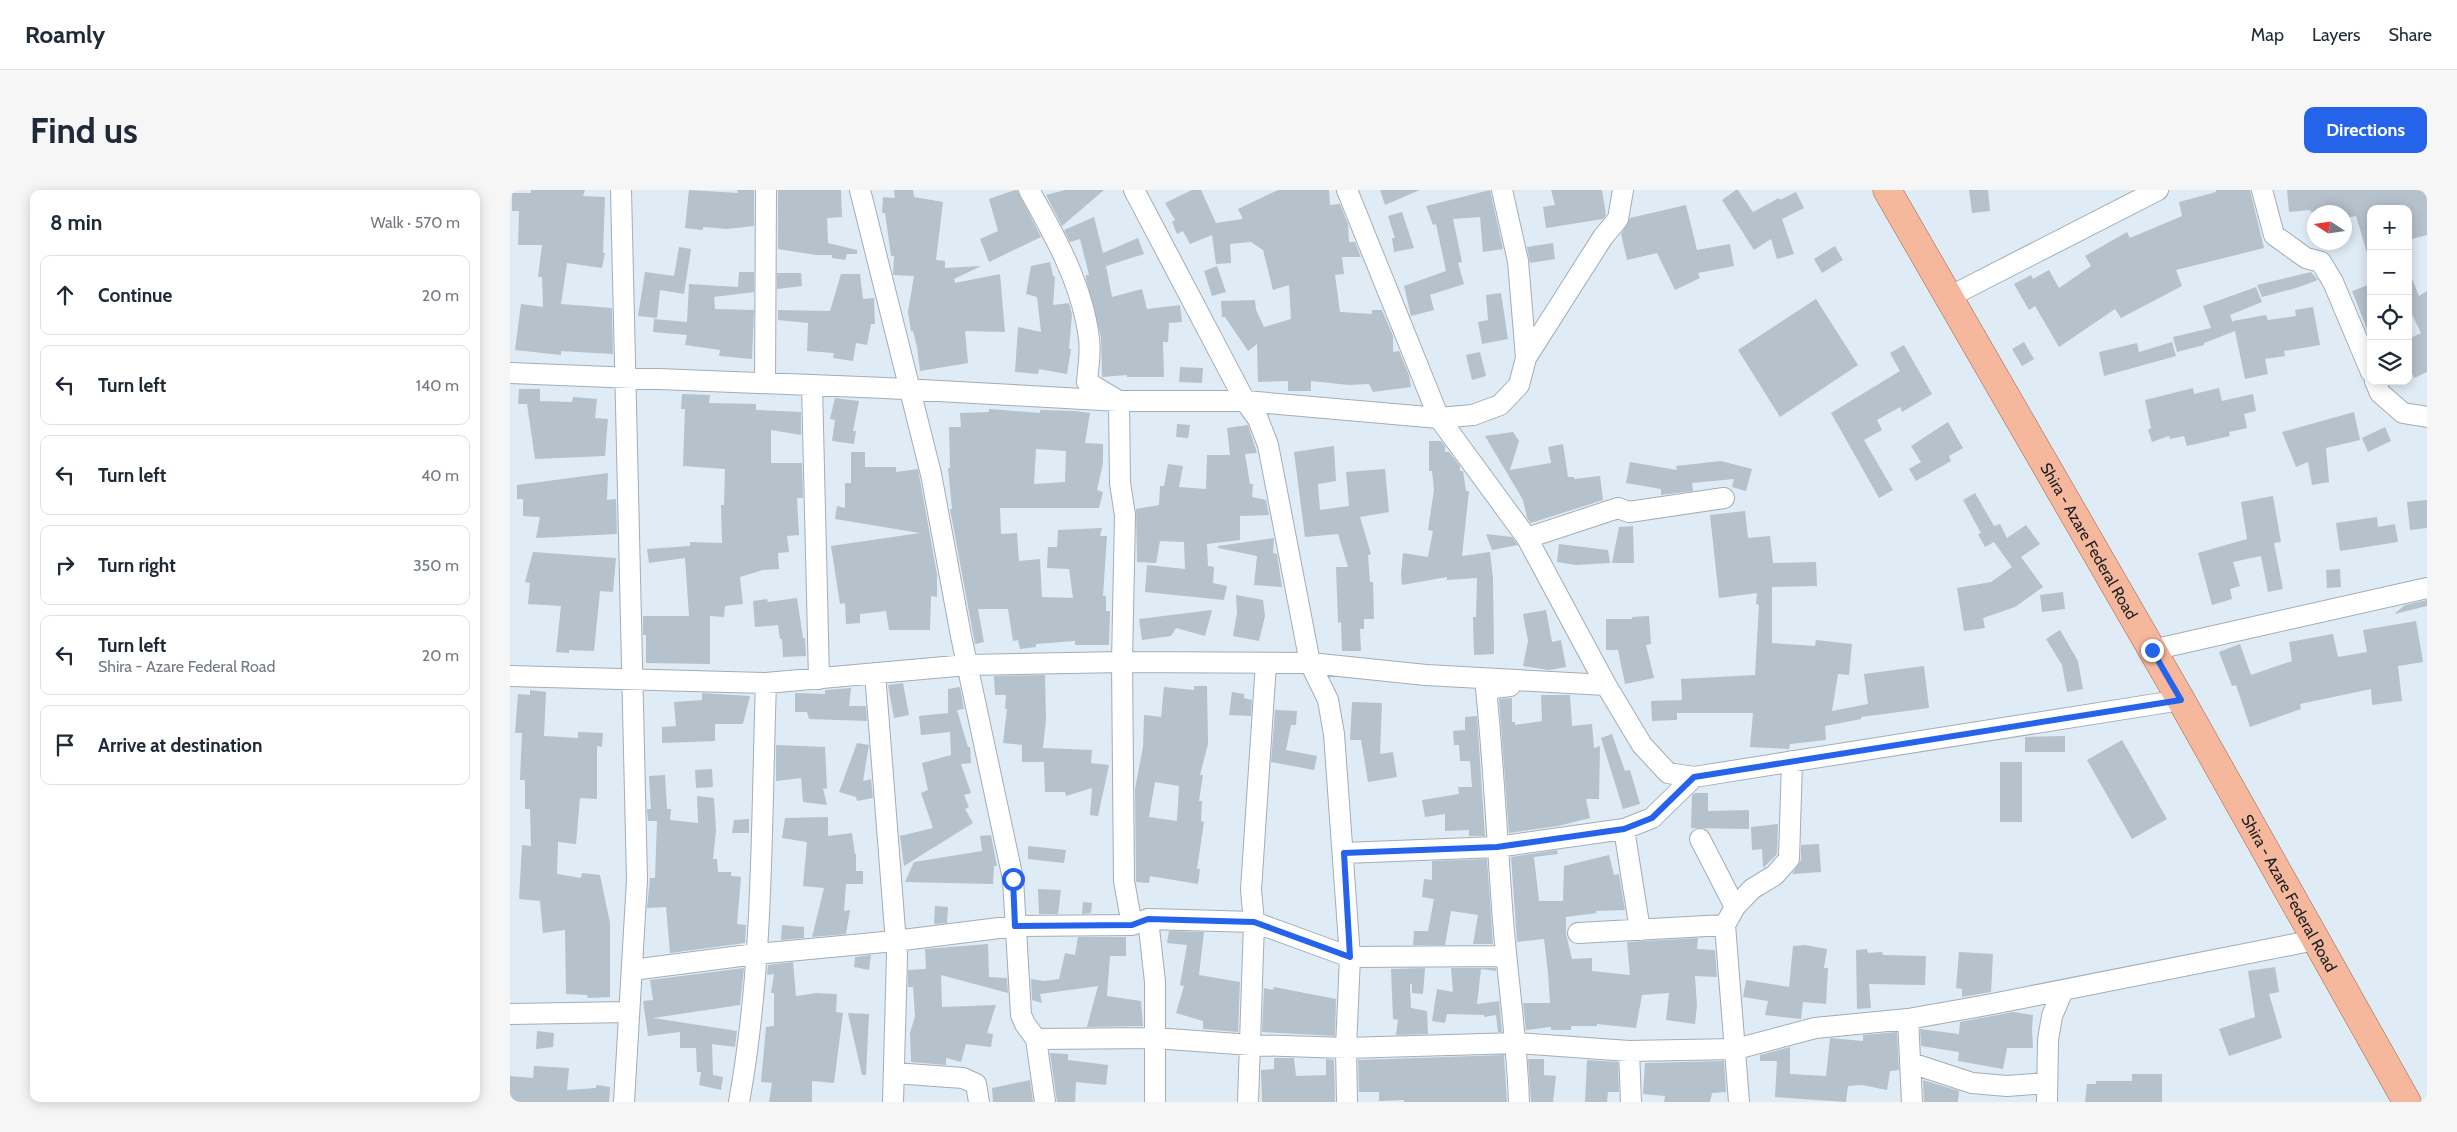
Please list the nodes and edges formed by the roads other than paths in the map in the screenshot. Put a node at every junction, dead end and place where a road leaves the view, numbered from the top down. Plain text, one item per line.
1 (621, 190) edge
2 (766, 190) edge
3 (860, 190) edge
4 (1030, 190) edge
5 (1134, 190) edge
6 (1347, 190) edge
7 (1502, 190) edge
8 (1623, 190) edge
9 (1886, 190) edge
10 (2158, 190) edge
11 (2262, 190) edge
12 (1947, 298) junction
13 (1526, 358) junction
14 (2367, 363) edge
15 (510, 373) edge
16 (625, 377) junction
17 (765, 383) junction
18 (812, 385) junction
19 (2377, 385) edge
20 (911, 390) junction
21 (1119, 401) junction
22 (1245, 401) junction
23 (2427, 417) edge
24 (1439, 418) junction
25 (1724, 498) dead end
26 (1527, 538) junction
27 (2427, 588) edge
28 (2152, 650) junction
29 (1122, 662) junction
30 (1266, 663) junction
31 (1310, 663) junction
32 (967, 665) junction
33 (875, 673) junction
34 (510, 676) edge
35 (819, 678) junction
36 (632, 679) junction
37 (1545, 682) junction
38 (766, 683) junction
39 (1606, 685) junction
40 (2181, 700) junction
41 (1792, 761) junction
42 (1668, 773) junction
43 (1694, 777) junction
44 (1672, 799) junction
45 (1624, 829) junction
46 (1700, 839) dead end
47 (1497, 847) junction
48 (1344, 853) junction
49 (1730, 916) junction
50 (1140, 922) junction
51 (1254, 922) junction
52 (1015, 926) junction
53 (1640, 930) junction
54 (1578, 933) dead end
55 (2315, 940) junction
56 (895, 941) junction
57 (756, 954) junction
58 (1506, 956) junction
59 (1350, 957) junction
60 (632, 970) junction
61 (2063, 990) junction
62 (510, 1001) edge
63 (629, 1012) junction
64 (510, 1014) edge
65 (1908, 1019) junction
66 (1155, 1038) junction
67 (1036, 1039) junction
68 (1517, 1043) junction
69 (1251, 1045) junction
70 (1346, 1048) junction
71 (1736, 1049) junction
72 (1629, 1052) junction
73 (1911, 1063) junction
74 (894, 1073) junction
75 (2047, 1093) edge
76 (624, 1102) edge
77 (739, 1102) edge
78 (893, 1102) edge
79 (979, 1102) edge
80 (1045, 1102) edge
81 (1155, 1102) edge
82 (1248, 1102) edge
83 (1347, 1102) edge
84 (1519, 1102) edge
85 (1631, 1102) edge
86 (1738, 1102) edge
87 (1912, 1102) edge
88 (2407, 1102) edge

1 - 16 street
2 - 17 street
3 - 20 street
4 - 21 street
5 - 22 street
6 - 24 street
7 - 13 street
8 - 13 street
9 - 12 main road, Shira - Azare Federal Road
10 - 12 street
11 - 14 street
12 - 28 main road, Shira - Azare Federal Road
13 - 24 street
15 - 16 street
16 - 17 street
16 - 36 street
17 - 18 street
18 - 20 street
18 - 35 street
19 - 23 street
20 - 21 street
20 - 32 street
21 - 22 street
21 - 29 street
22 - 24 street
22 - 31 street
24 - 26 street
25 - 26 street
26 - 39 street
27 - 28 street
28 - 40 main road, Shira - Azare Federal Road
29 - 30 street
29 - 32 street
29 - 50 street
30 - 31 street
30 - 51 street
31 - 37 street
31 - 48 street
32 - 33 street
32 - 52 street
33 - 35 street
33 - 56 street
34 - 36 street
35 - 38 street
36 - 38 street
36 - 60 street
37 - 39 street
37 - 47 street
38 - 57 street
39 - 42 street
40 - 41 street
40 - 55 main road, Shira - Azare Federal Road
41 - 43 street
41 - 49 street
42 - 43 street
42 - 44 street
43 - 44 street
44 - 45 street
45 - 47 street
45 - 53 street
46 - 49 street
47 - 48 street
47 - 58 street
48 - 59 street
49 - 53 street
49 - 71 street
50 - 51 street
50 - 52 street
50 - 66 street
51 - 59 street
51 - 69 street
52 - 56 street
52 - 67 street
53 - 54 street
55 - 61 street
55 - 88 main road, Shira - Azare Federal Road
56 - 57 street
56 - 74 street
57 - 60 street
57 - 77 street
58 - 59 street
58 - 68 street
59 - 70 street
60 - 63 street
61 - 65 street
61 - 75 street
62 - 64 street
63 - 64 street
63 - 76 street
65 - 71 street
65 - 73 street
66 - 67 street
66 - 69 street
66 - 81 street
67 - 80 street
68 - 70 street
68 - 72 street
68 - 84 street
69 - 70 street
69 - 82 street
70 - 83 street
71 - 72 street
71 - 86 street
72 - 85 street
73 - 75 street
73 - 87 street
74 - 78 street
74 - 79 street

